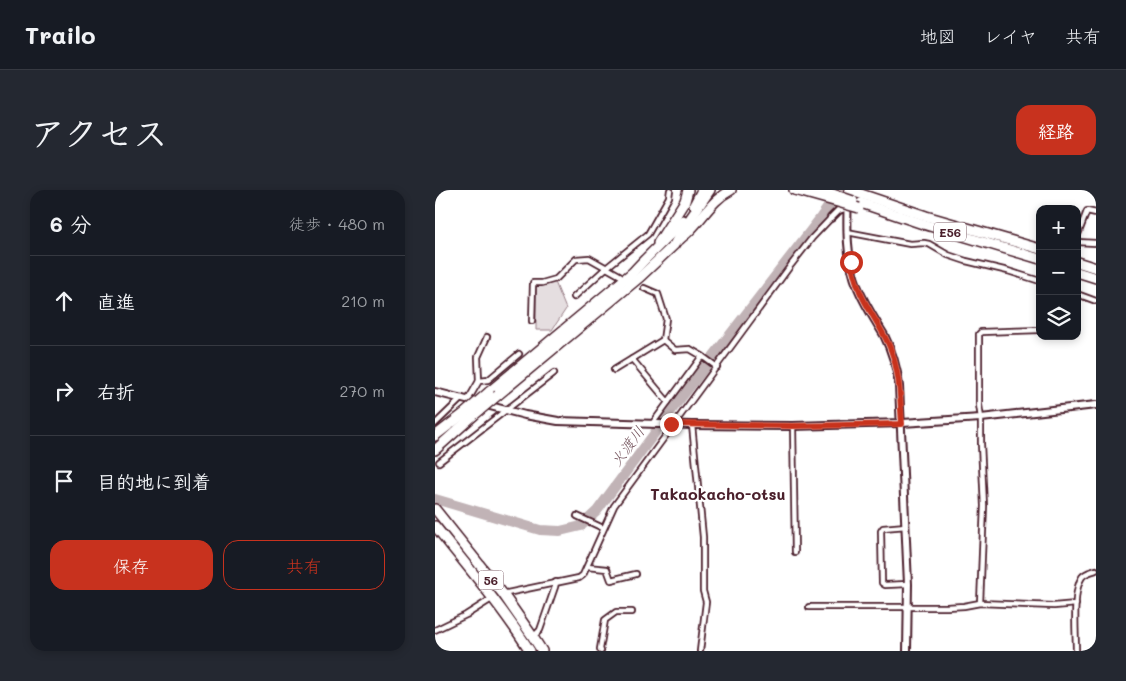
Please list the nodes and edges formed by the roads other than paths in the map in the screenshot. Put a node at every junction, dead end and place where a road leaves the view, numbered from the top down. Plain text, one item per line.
1 (670, 190) edge
2 (689, 190) edge
3 (703, 190) edge
4 (710, 190) edge
5 (731, 190) edge
6 (794, 190) edge
7 (821, 190) edge
8 (849, 190) edge
9 (861, 202) junction
10 (847, 207) junction
11 (1096, 213) edge
12 (831, 218) joint
13 (1081, 230) edge
14 (847, 232) junction
15 (1081, 240) edge
16 (1096, 243) edge
17 (674, 245) junction
18 (1036, 249) edge
19 (653, 250) junction
20 (1036, 258) edge
21 (1081, 263) edge
22 (607, 268) junction
23 (1096, 268) edge
24 (1081, 273) edge
25 (621, 276) dead end
26 (1096, 278) edge
27 (1036, 280) edge
28 (644, 288) dead end
29 (1080, 295) edge
30 (574, 297) dead end
31 (1096, 300) edge
32 (532, 321) dead end
33 (1036, 330) edge
34 (487, 337) dead end
35 (663, 340) junction
36 (519, 354) dead end
37 (703, 357) junction
38 (632, 360) junction
39 (715, 366) junction
40 (614, 370) dead end
41 (554, 373) dead end
42 (479, 381) junction
43 (435, 392) edge
44 (493, 393) junction
45 (465, 399) junction
46 (668, 402) junction
47 (1096, 405) edge
48 (507, 410) junction
49 (470, 414) junction
50 (981, 418) junction
51 (435, 424) edge
52 (654, 424) junction
53 (673, 424) junction
54 (902, 424) junction
55 (693, 425) junction
56 (793, 426) junction
57 (435, 436) edge
58 (435, 450) edge
59 (439, 462) dead end
60 (435, 510) edge
61 (577, 516) dead end
62 (435, 526) edge
63 (906, 526) junction
64 (603, 528) junction
65 (795, 552) dead end
66 (587, 568) junction
67 (1096, 570) edge
68 (636, 574) dead end
69 (556, 582) junction
70 (908, 584) junction
71 (503, 594) junction
72 (493, 598) junction
73 (980, 603) junction
74 (1075, 604) junction
75 (908, 606) junction
76 (809, 607) dead end
77 (632, 612) dead end
78 (435, 630) edge
79 (533, 637) junction
80 (530, 651) edge
81 (542, 651) edge
82 (601, 651) edge
83 (700, 651) edge
84 (907, 651) edge
85 (1076, 651) edge

1 - 22 street
2 - 19 highway
3 - 19 highway
4 - 17 highway
5 - 17 highway
6 - 9 highway, bridge
7 - 9 highway, E56, bridge
8 - 9 highway, E56
8 - 10 street
9 - 18 highway, E56
9 - 20 highway, E56
10 - 12 street
10 - 14 street
11 - 13 street
12 - 39 street
14 - 27 street
14 - 54 street
15 - 16 street
17 - 44 highway
19 - 44 highway
21 - 23 highway
22 - 25 street
22 - 30 street
22 - 32 street
24 - 26 highway
28 - 35 street
29 - 31 street
33 - 50 street
34 - 42 street
35 - 37 street
35 - 38 street
36 - 42 street
37 - 39 street
37 - 46 street
38 - 40 street
38 - 46 street
39 - 53 street
41 - 48 street
42 - 45 street
43 - 45 street
44 - 49 highway, bridge
45 - 48 street
45 - 51 street
46 - 52 street
47 - 50 street
48 - 52 street
48 - 59 street
49 - 57 highway
49 - 58 highway
50 - 54 street
50 - 73 street
52 - 53 street
53 - 55 street
53 - 64 street
54 - 56 street
54 - 63 street
55 - 56 street
55 - 83 street
56 - 65 street
60 - 71 highway, 56
61 - 64 street
62 - 72 highway, 56
63 - 70 street
63 - 70 street
64 - 66 street
66 - 68 street
66 - 69 street
67 - 74 street
69 - 71 street
69 - 79 street
70 - 75 street
71 - 72 street
71 - 79 highway, 56
72 - 78 street
72 - 80 highway, 56
73 - 74 street
73 - 75 street
74 - 85 street
75 - 76 street
75 - 84 street
77 - 82 street
79 - 81 highway, 56

